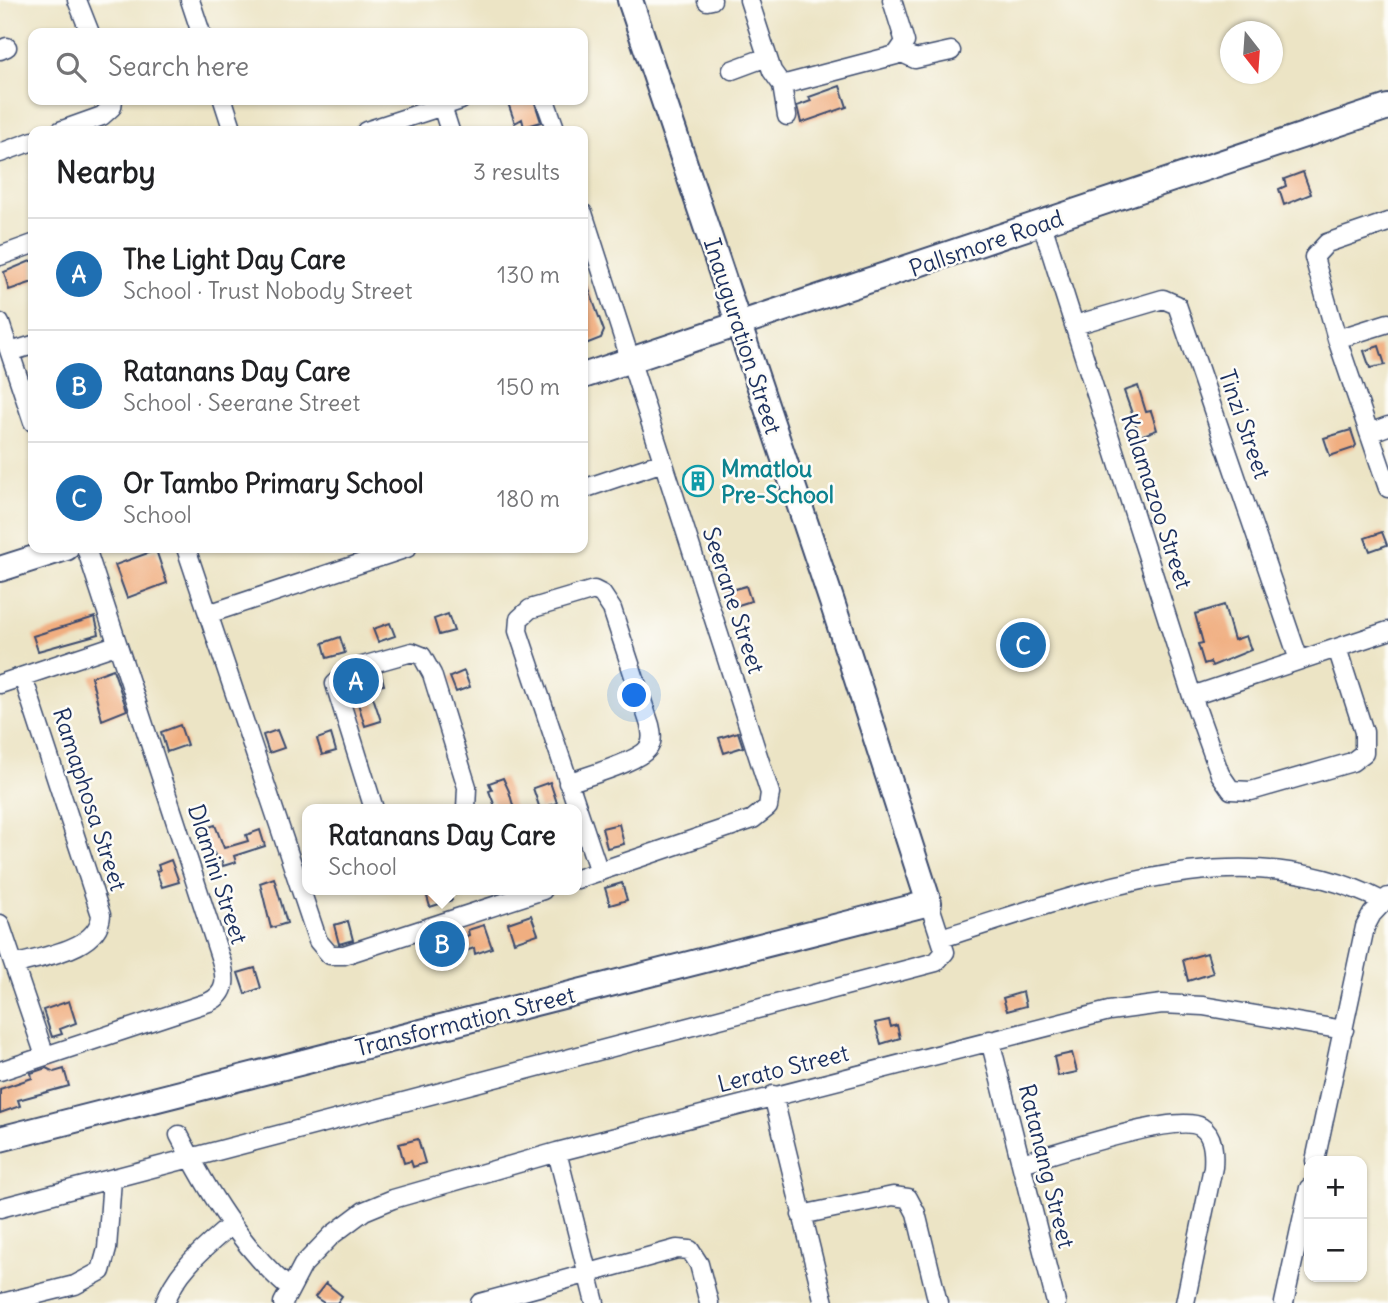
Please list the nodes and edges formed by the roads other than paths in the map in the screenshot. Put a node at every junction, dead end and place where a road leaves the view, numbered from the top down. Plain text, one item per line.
1 (77, 0) edge
2 (190, 0) edge
3 (630, 0) edge
4 (749, 0) edge
5 (892, 0) edge
6 (88, 28) edge
7 (199, 28) edge
8 (951, 51) dead end
9 (900, 52) junction
10 (768, 57) junction
11 (732, 70) dead end
12 (782, 85) junction
13 (112, 105) edge
14 (225, 105) edge
15 (445, 105) edge
16 (547, 105) edge
17 (442, 106) junction
18 (1388, 107) edge
19 (787, 116) dead end
20 (74, 126) edge
21 (231, 126) edge
22 (381, 126) edge
23 (448, 126) edge
24 (554, 126) edge
25 (28, 143) edge
26 (0, 153) edge
27 (1388, 222) edge
28 (1042, 224) junction
29 (588, 229) edge
30 (28, 246) edge
31 (0, 256) edge
32 (0, 323) edge
33 (1388, 323) edge
34 (739, 325) junction
35 (1075, 325) junction
36 (1337, 339) junction
37 (28, 347) edge
38 (10, 352) junction
39 (630, 360) junction
40 (588, 374) edge
41 (28, 407) edge
42 (1388, 426) edge
43 (1369, 433) junction
44 (663, 463) junction
45 (588, 487) edge
46 (1388, 488) edge
47 (50, 553) edge
48 (88, 553) edge
49 (188, 553) edge
50 (392, 553) edge
51 (0, 569) edge
52 (208, 614) junction
53 (1388, 631) edge
54 (116, 645) junction
55 (1337, 648) junction
56 (1299, 660) junction
57 (23, 677) junction
58 (0, 684) edge
59 (1192, 696) junction
60 (568, 783) junction
61 (372, 804) edge
62 (466, 804) edge
63 (575, 804) edge
64 (582, 823) edge
65 (300, 869) edge
66 (599, 872) junction
67 (582, 877) edge
68 (307, 895) edge
69 (528, 895) edge
70 (1385, 899) edge
71 (929, 903) junction
72 (0, 923) edge
73 (943, 945) junction
74 (14, 965) junction
75 (1344, 1030) junction
76 (990, 1040) junction
77 (44, 1056) junction
78 (0, 1071) edge
79 (773, 1095) junction
80 (179, 1135) dead end
81 (0, 1139) edge
82 (557, 1152) junction
83 (1316, 1156) edge
84 (191, 1159) junction
85 (1022, 1163) junction
86 (112, 1179) junction
87 (0, 1208) edge
88 (1304, 1211) edge
89 (801, 1215) junction
90 (232, 1224) junction
91 (587, 1274) junction
92 (286, 1296) edge
93 (2, 1303) edge
94 (165, 1303) edge
95 (481, 1303) edge
96 (595, 1303) edge
97 (709, 1303) edge
98 (824, 1303) edge
99 (938, 1303) edge
100 (1056, 1303) edge
101 (1185, 1303) edge
102 (1284, 1303) edge

1 - 6 street
2 - 7 street
3 - 34 street, Inauguration Street
4 - 10 street
5 - 9 street
8 - 9 street
9 - 12 street
10 - 11 street
10 - 12 street
12 - 19 street
13 - 20 street
14 - 21 street
15 - 17 street
16 - 24 street
17 - 22 street
17 - 23 street
18 - 28 street, Pallsmore Road
25 - 26 street
27 - 36 street
28 - 34 street, Pallsmore Road
28 - 35 street, Kalamazoo Street
29 - 39 street, Seerane Street
30 - 31 street
32 - 38 street
33 - 36 street
34 - 39 street, Pallsmore Road
34 - 71 street, Inauguration Street
35 - 56 street, Tinzi Street
35 - 59 street, Kalamazoo Street
36 - 43 street
37 - 38 street
38 - 41 street
39 - 40 street, Pallsmore Road
39 - 44 street, Seerane Street
42 - 43 street
43 - 46 street
44 - 45 street
44 - 66 street, Seerane Street
47 - 51 street
48 - 54 street, Dlamini Street
49 - 52 street
50 - 52 street
52 - 65 street
53 - 55 street
54 - 57 street
54 - 77 street, Dlamini Street
55 - 56 street
55 - 59 street, Kalamazoo Street
56 - 59 street
57 - 58 street
57 - 74 street, Ramaphosa Street
60 - 60 street
60 - 63 street
61 - 62 street
64 - 66 street
66 - 67 street, Seerane Street
68 - 69 street
70 - 73 street
70 - 75 street
71 - 73 street, Inauguration Street
71 - 81 street, Transformation Street
72 - 74 street
73 - 84 street
74 - 77 street
75 - 76 street, Lerato Street
75 - 83 street
76 - 79 street, Lerato Street
76 - 85 street, Ratanang Street
77 - 78 street, Dlamini Street
79 - 82 street, Lerato Street
79 - 89 street
80 - 84 street
82 - 91 street
82 - 92 street, Lerato Street
84 - 86 street
84 - 90 street
85 - 100 street, Ratanang Street
85 - 101 street
86 - 87 street
86 - 93 street
88 - 102 street
89 - 98 street
89 - 99 street
90 - 92 street
90 - 94 street
91 - 95 street
91 - 96 street
91 - 97 street

